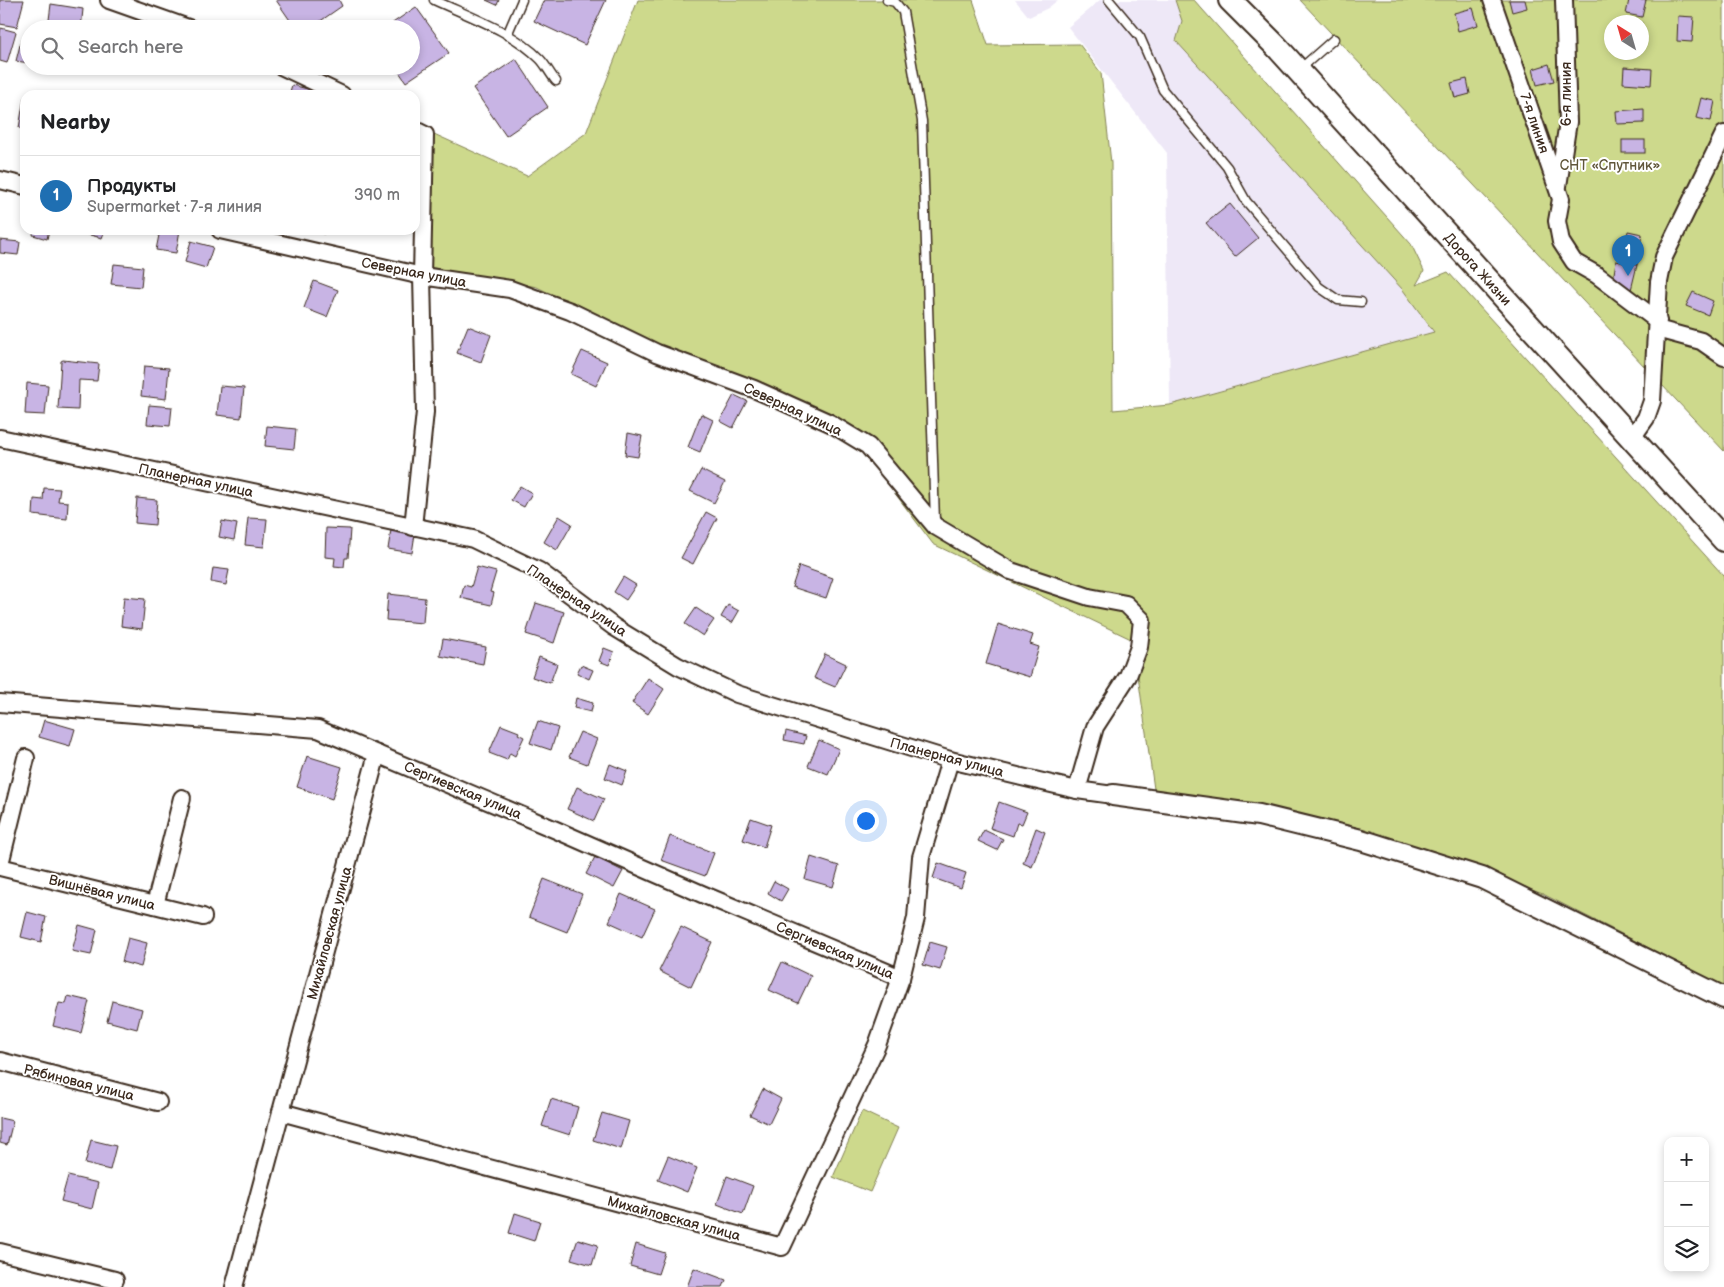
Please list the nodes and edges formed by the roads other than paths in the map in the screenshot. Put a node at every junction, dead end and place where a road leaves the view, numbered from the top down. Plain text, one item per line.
1 (109, 0) edge
2 (434, 0) edge
3 (522, 0) edge
4 (887, 0) edge
5 (1109, 0) edge
6 (1230, 0) edge
7 (1492, 0) edge
8 (1564, 0) edge
9 (166, 20) edge
10 (507, 35) junction
11 (1334, 39) dead end
12 (1298, 70) junction
13 (300, 75) edge
14 (556, 81) dead end
15 (331, 90) edge
16 (420, 132) edge
17 (1724, 134) edge
18 (0, 180) edge
19 (20, 185) edge
20 (1557, 188) junction
21 (242, 235) edge
22 (422, 276) junction
23 (1361, 302) dead end
24 (1657, 325) junction
25 (1724, 357) edge
26 (0, 438) edge
27 (1632, 438) junction
28 (936, 526) junction
29 (413, 527) junction
30 (1724, 540) edge
31 (0, 703) edge
32 (377, 754) junction
33 (26, 758) dead end
34 (950, 760) junction
35 (1077, 790) junction
36 (1113, 795) joint
37 (182, 798) dead end
38 (0, 865) edge
39 (155, 905) junction
40 (203, 917) dead end
41 (902, 978) junction
42 (1724, 998) edge
43 (0, 1061) edge
44 (158, 1102) dead end
45 (281, 1112) junction
46 (0, 1252) edge
47 (115, 1280) dead end
48 (234, 1287) edge

1 - 9 street
2 - 10 lane
3 - 10 lane
4 - 28 lane
5 - 23 lane
6 - 12 main road, Дорога Жизни
7 - 20 street, 7-я линия
8 - 20 street, 6-я линия
10 - 14 lane
11 - 12 lane
12 - 27 main road, Дорога Жизни
13 - 15 street
16 - 22 street
17 - 24 street
18 - 19 street
20 - 24 street, 7-я линия
21 - 22 street, Северная улица
22 - 28 street, Северная улица
22 - 29 street
24 - 25 street
24 - 27 street
26 - 29 street, Планерная улица
27 - 30 main road, Дорога Жизни
28 - 35 street, Северная улица
29 - 34 street, Планерная улица
31 - 32 street, Сергиевская улица
32 - 41 street, Сергиевская улица
32 - 45 street, Михайловская улица
33 - 38 street
34 - 35 street, Планерная улица
34 - 41 street
35 - 36 street, Планерная улица
36 - 42 street
37 - 39 street
38 - 39 street, Вишнёвая улица
39 - 40 street, Вишнёвая улица
41 - 45 street, Михайловская улица
43 - 44 street, Рябиновая улица
45 - 48 street, Михайловская улица
46 - 47 street

